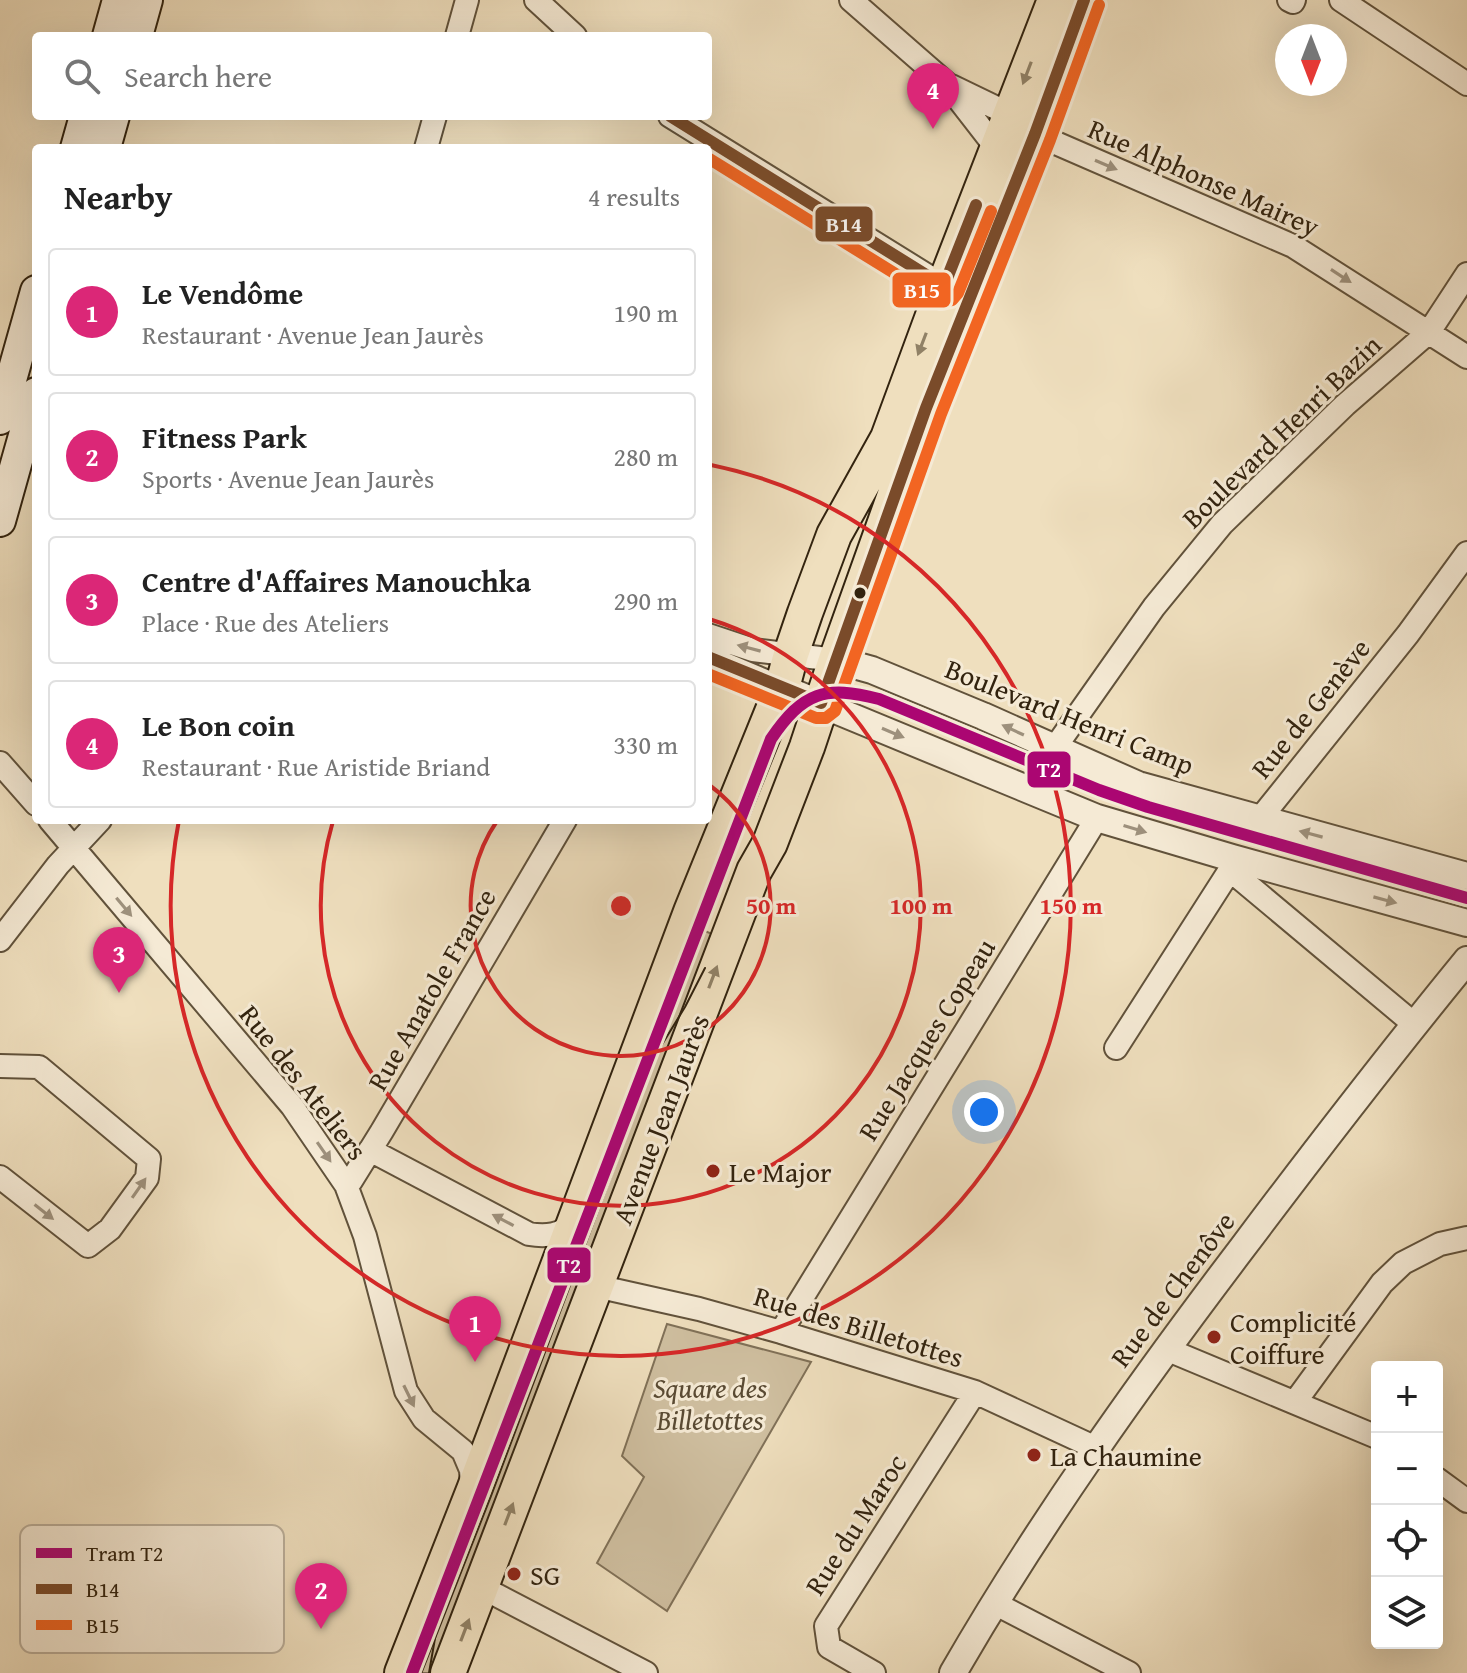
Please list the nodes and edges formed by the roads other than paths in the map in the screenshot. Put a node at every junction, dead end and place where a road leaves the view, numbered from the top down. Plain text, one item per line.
1 (118, 0) edge
2 (147, 0) edge
3 (467, 0) edge
4 (536, 0) edge
5 (851, 0) edge
6 (1055, 0) edge
7 (1084, 0) edge
8 (1341, 0) edge
9 (109, 32) edge
10 (138, 32) edge
11 (458, 32) edge
12 (571, 32) edge
13 (946, 83) junction
14 (1467, 84) edge
15 (84, 120) edge
16 (113, 120) edge
17 (434, 120) edge
18 (676, 120) edge
19 (1023, 124) junction
20 (77, 144) edge
21 (106, 144) edge
22 (427, 144) edge
23 (998, 150) junction
24 (1467, 274) edge
25 (944, 286) junction
26 (32, 305) edge
27 (1429, 332) junction
28 (1467, 357) edge
29 (913, 404) junction
30 (32, 407) edge
31 (0, 419) edge
32 (0, 521) edge
33 (1467, 553) edge
34 (712, 636) edge
35 (819, 650) junction
36 (712, 659) edge
37 (782, 688) junction
38 (821, 703) junction
39 (1054, 749) junction
40 (0, 763) edge
41 (32, 799) edge
42 (1097, 818) junction
43 (1259, 820) junction
44 (53, 824) edge
45 (96, 824) edge
46 (563, 824) edge
47 (73, 848) junction
48 (1231, 864) junction
49 (1467, 876) edge
50 (1467, 923) edge
51 (0, 940) edge
52 (1467, 960) edge
53 (1414, 1024) junction
54 (1116, 1048) dead end
55 (0, 1066) edge
56 (370, 1150) junction
57 (0, 1177) edge
58 (346, 1185) junction
59 (574, 1223) junction
60 (1467, 1238) edge
61 (596, 1286) junction
62 (781, 1332) junction
63 (1166, 1349) junction
64 (975, 1392) junction
65 (1295, 1402) junction
66 (1371, 1434) edge
67 (1096, 1448) junction
68 (1443, 1483) edge
69 (1467, 1501) edge
70 (470, 1502) junction
71 (481, 1587) junction
72 (994, 1603) junction
73 (402, 1673) edge
74 (448, 1673) edge
75 (646, 1673) edge
76 (874, 1673) edge
77 (953, 1673) edge
78 (1129, 1673) edge

1 - 9 main road
2 - 10 main road
3 - 11 street
4 - 12 street
5 - 13 street
6 -> 19 main road
7 - 19 main road
8 - 14 street
13 - 19 street, Rue Alphonse Mairey
13 - 23 street
15 - 20 main road
16 - 21 main road
17 - 22 street
18 - 25 street
19 - 23 main road
19 -> 27 street, Rue Alphonse Mairey
19 - 29 main road
23 - 25 main road
24 - 27 street, Boulevard Henri Bazin
25 -> 29 main road
26 - 31 main road
27 - 28 street, Rue Alphonse Mairey
27 - 39 street, Boulevard Henri Bazin
29 - 35 main road
29 - 35 main road
30 - 32 main road
33 - 43 street, Rue de Genève
35 -> 34 street
35 - 37 main road, Avenue Jean Jaurès
35 - 38 main road, Avenue Jean Jaurès
39 -> 35 street, Boulevard Henri Camp
36 - 37 street
37 - 38 street
37 - 59 main road, Avenue Jean Jaurès
38 -> 42 street
61 -> 38 main road, Avenue Jean Jaurès
39 - 43 street, Boulevard Henri Camp
40 - 41 street
42 -> 48 street
42 - 62 street, Rue Jacques Copeau
49 -> 43 street, Boulevard Henri Camp
44 - 47 street, Rue des Ateliers
45 - 47 street
46 - 56 street, Rue Anatole France
47 - 51 street
47 -> 58 street, Rue des Ateliers
48 -> 50 street
48 - 53 street
48 - 54 street
52 - 53 street, Rue de Chenôve
53 - 63 street, Rue de Chenôve
57 -> 55 street
56 - 58 street, Rue Anatole France
59 -> 56 street
58 -> 70 street, Rue des Ateliers
59 - 70 main road, Avenue Jean Jaurès
60 - 65 street
61 - 62 street, Rue des Billetottes
71 -> 61 main road, Avenue Jean Jaurès
62 - 64 street, Rue des Billetottes
63 - 65 street
63 - 67 street, Rue de Chenôve
64 - 67 street, Rue des Billetottes
64 - 76 street, Rue du Maroc
65 - 66 street
67 - 72 street, Rue de Chenôve
68 - 69 street
70 - 73 main road, Avenue Jean Jaurès
74 -> 71 main road, Avenue Jean Jaurès
71 - 75 street
72 - 77 street, Rue de Chenôve
72 - 78 street

